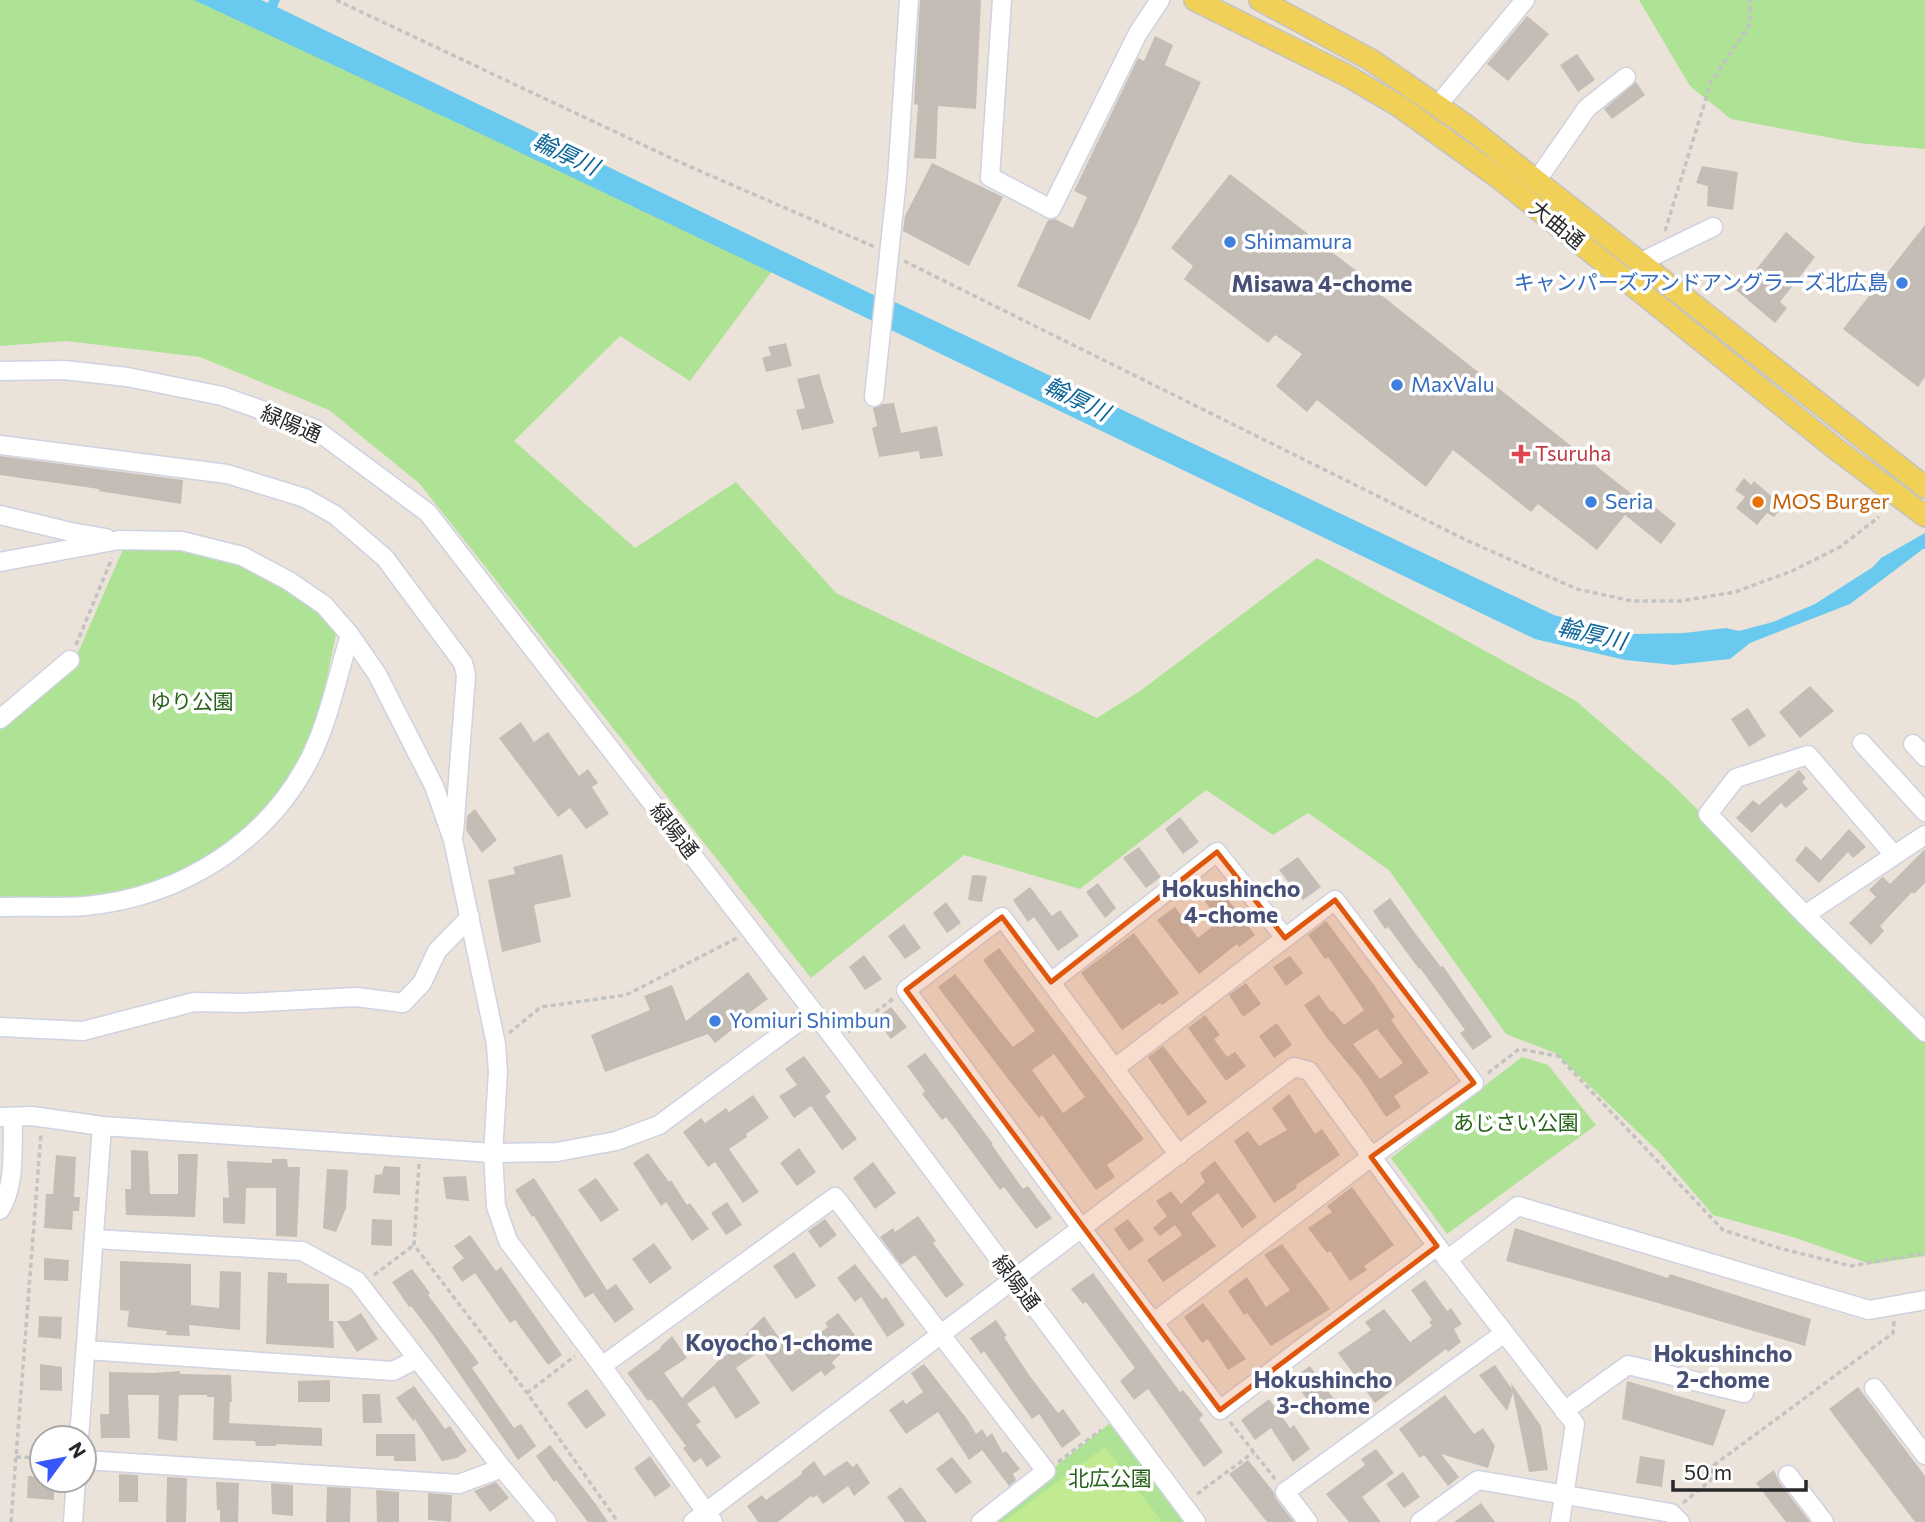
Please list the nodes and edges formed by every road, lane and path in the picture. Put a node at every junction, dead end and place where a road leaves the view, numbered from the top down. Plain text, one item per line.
1 (336, 0) edge
2 (909, 0) edge
3 (1002, 0) edge
4 (1160, 0) edge
5 (1195, 0) edge
6 (1260, 0) edge
7 (1525, 0) edge
8 (1750, 0) edge
9 (1626, 77) dead end
10 (1438, 105) junction
11 (1537, 180) junction
12 (1713, 227) dead end
13 (890, 254) junction
14 (1641, 262) junction
15 (0, 371) edge
16 (874, 397) dead end
17 (0, 444) edge
18 (1924, 486) edge
19 (0, 515) edge
20 (1925, 516) edge
21 (1880, 517) dead end
22 (119, 540) junction
23 (2, 564) edge
24 (350, 635) junction
25 (70, 660) joint
26 (0, 719) edge
27 (1862, 743) dead end
28 (1925, 812) edge
29 (1925, 835) edge
30 (453, 840) junction
31 (1894, 855) junction
32 (0, 907) edge
33 (1805, 915) junction
34 (470, 917) junction
35 (751, 930) junction
36 (1285, 938) junction
37 (1051, 982) junction
38 (906, 990) junction
39 (813, 1011) junction
40 (0, 1027) edge
41 (1925, 1032) edge
42 (847, 1033) dead end
43 (496, 1044) junction
44 (1115, 1068) junction
45 (1474, 1083) junction
46 (6, 1117) edge
47 (42, 1118) junction
48 (102, 1126) junction
49 (420, 1148) junction
50 (493, 1153) junction
51 (1178, 1155) junction
52 (1371, 1157) junction
53 (0, 1210) edge
54 (1082, 1229) junction
55 (94, 1239) junction
56 (415, 1245) junction
57 (1442, 1253) junction
58 (1925, 1253) edge
59 (1014, 1281) junction
60 (360, 1285) junction
61 (1925, 1300) edge
62 (1896, 1305) junction
63 (1153, 1323) junction
64 (940, 1334) junction
65 (1503, 1334) junction
66 (588, 1347) junction
67 (86, 1349) junction
68 (417, 1359) junction
69 (602, 1366) junction
70 (1874, 1388) dead end
71 (1744, 1393) dead end
72 (527, 1394) junction
73 (1220, 1410) junction
74 (1564, 1411) junction
75 (80, 1424) edge
76 (1101, 1430) dead end
77 (1254, 1452) junction
78 (1925, 1455) edge
79 (16, 1457) junction
80 (28, 1457) edge
81 (98, 1461) edge
82 (502, 1468) junction
83 (1046, 1471) junction
84 (1788, 1475) dead end
85 (1285, 1492) junction
86 (1564, 1493) junction
87 (75, 1494) edge
88 (1197, 1494) dead end
89 (1675, 1517) edge
90 (704, 1519) edge
91 (11, 1522) edge
92 (73, 1522) edge
93 (547, 1522) edge
94 (618, 1522) edge
95 (981, 1522) edge
96 (1196, 1522) edge
97 (1308, 1522) edge
98 (1420, 1522) edge
99 (1560, 1522) edge
100 (1824, 1522) edge

1 - 13 path
2 - 13 street
3 - 4 street
5 - 20 main road, 大曲通
6 - 10 main road, 大曲通
7 - 10 street
8 - 14 path
9 - 11 street
10 - 11 main road, 大曲通
11 - 14 main road, 大曲通
12 - 14 street
13 - 16 street
13 - 21 path
14 - 18 main road, 大曲通
15 - 35 street, 緑陽通
17 - 30 street
19 - 22 street
22 - 23 street
22 - 24 street
22 - 25 path
24 - 30 street
24 - 32 street
25 - 26 street
27 - 28 street
29 - 31 street
30 - 34 street
31 - 33 street
31 - 33 street
33 - 41 street
34 - 40 street
34 - 43 street
35 - 39 street, 緑陽通
35 - 43 path
36 - 37 street
36 - 44 street
36 - 45 street
37 - 38 street
37 - 44 street
38 - 42 path
38 - 54 street
39 - 50 street
39 - 59 street, 緑陽通
43 - 50 street
44 - 51 street
45 - 52 street
45 - 58 path
46 - 47 street
46 - 53 street
47 - 48 street
47 - 79 path
48 - 49 street
48 - 55 street
49 - 50 street
49 - 56 path
50 - 66 street
51 - 52 street
51 - 54 street
52 - 57 street
52 - 63 street
54 - 59 street
54 - 63 street
55 - 60 street
55 - 67 street
56 - 60 path
56 - 72 path
57 - 62 street
57 - 65 street
57 - 73 street
59 - 64 street
59 - 96 street, 緑陽通
60 - 68 street
61 - 62 street
62 - 89 path
63 - 73 street
64 - 69 street
64 - 83 street
64 - 90 street
65 - 74 street
65 - 85 street
66 - 69 street
66 - 72 path
67 - 68 street
67 - 75 street
68 - 82 street
69 - 90 street
70 - 78 street
71 - 74 street
72 - 94 path
73 - 77 path
74 - 86 street
76 - 83 path
77 - 85 path
77 - 88 path
79 - 80 path
79 - 91 path
81 - 82 street
82 - 93 street
83 - 95 street
84 - 100 street
85 - 97 street
86 - 89 street
86 - 98 street
86 - 99 street
87 - 92 street

